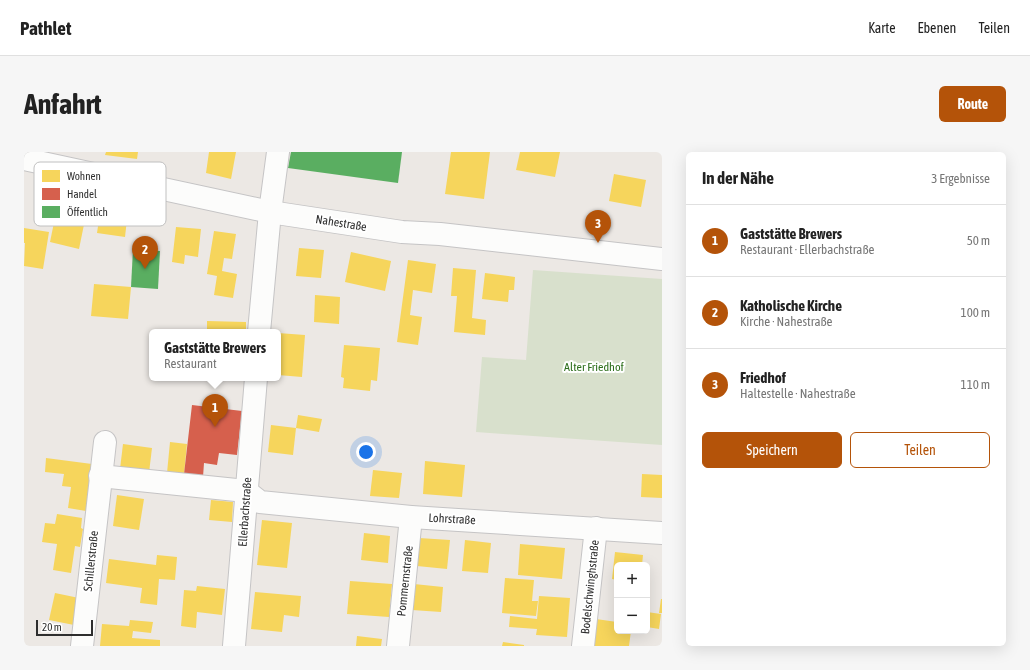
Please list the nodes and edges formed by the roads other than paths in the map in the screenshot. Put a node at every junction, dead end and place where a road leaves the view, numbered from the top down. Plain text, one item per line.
1 (278, 152) edge
2 (24, 160) edge
3 (34, 162) edge
4 (166, 190) edge
5 (270, 212) junction
6 (662, 259) edge
7 (260, 329) edge
8 (256, 381) edge
9 (105, 442) dead end
10 (100, 476) junction
11 (246, 491) junction
12 (411, 517) junction
13 (596, 528) junction
14 (662, 533) edge
15 (82, 646) edge
16 (234, 646) edge
17 (398, 646) edge
18 (583, 646) edge

1 - 5 street
2 - 3 street, Nahestraße
4 - 5 street, Nahestraße
5 - 6 street, Nahestraße
5 - 7 street
8 - 11 street, Ellerbachstraße
9 - 10 street, Schillerstraße
10 - 11 street
10 - 15 street, Schillerstraße
11 - 12 street, Lohrstraße
11 - 16 street, Ellerbachstraße
12 - 13 street, Lohrstraße
12 - 17 street, Pommernstraße
13 - 14 street, Lohrstraße
13 - 18 street, Bodelschwinghstraße

